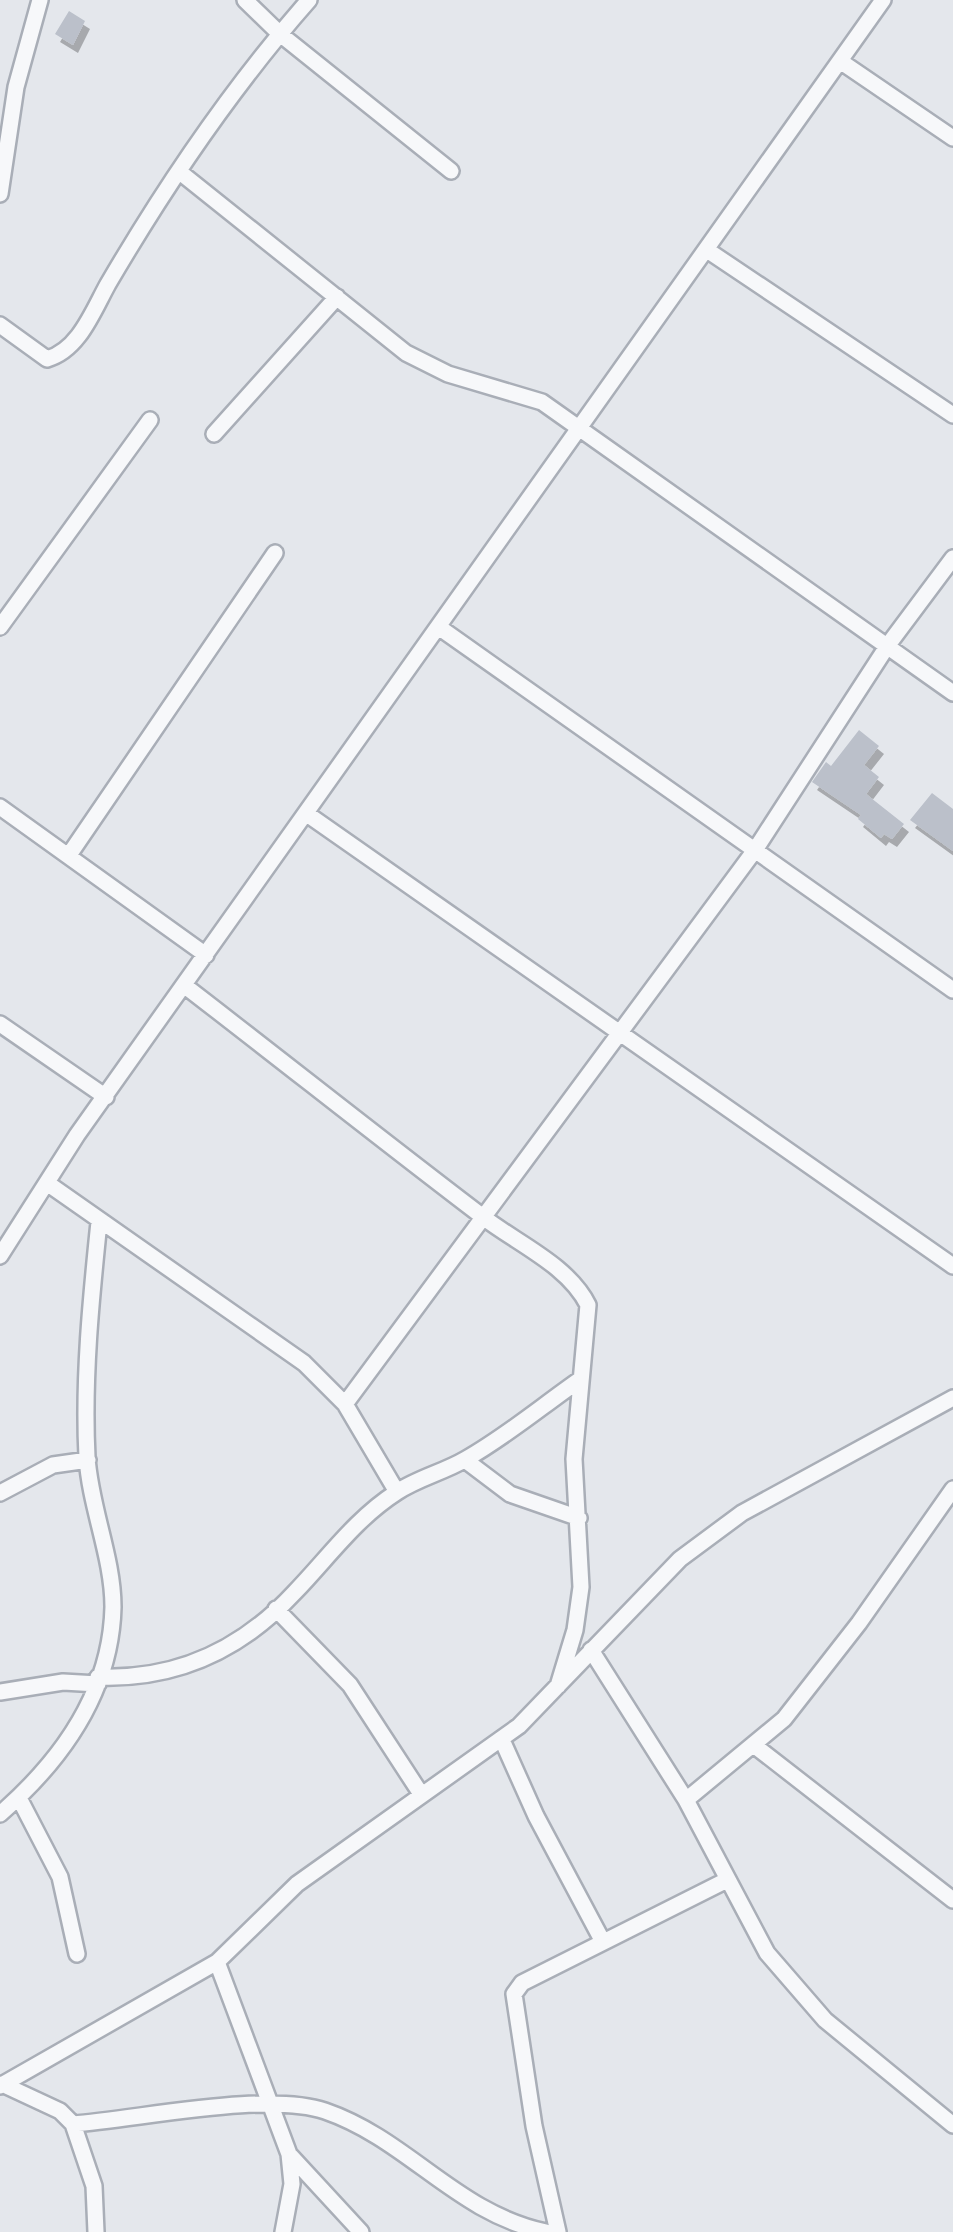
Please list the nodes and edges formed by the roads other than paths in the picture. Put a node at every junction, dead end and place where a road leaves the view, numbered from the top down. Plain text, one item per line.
1 (40, 0) edge
2 (245, 0) edge
3 (310, 0) edge
4 (883, 0) edge
5 (280, 34) junction
6 (840, 61) junction
7 (953, 138) edge
8 (451, 171) dead end
9 (181, 173) junction
10 (0, 194) edge
11 (707, 250) junction
12 (336, 297) junction
13 (1, 328) edge
14 (953, 415) edge
15 (150, 420) dead end
16 (580, 431) junction
17 (214, 434) dead end
18 (275, 553) dead end
19 (953, 558) edge
20 (2, 618) edge
21 (440, 628) junction
22 (888, 645) junction
23 (953, 694) edge
24 (0, 807) edge
25 (307, 814) junction
26 (755, 850) junction
27 (69, 855) junction
28 (206, 955) junction
29 (186, 986) junction
30 (953, 990) edge
31 (0, 1024) edge
32 (621, 1032) junction
33 (106, 1097) junction
34 (47, 1183) junction
35 (484, 1218) junction
36 (99, 1222) junction
37 (0, 1256) edge
38 (953, 1266) edge
39 (578, 1381) junction
40 (953, 1398) edge
41 (345, 1404) junction
42 (88, 1460) junction
43 (465, 1460) junction
44 (953, 1489) edge
45 (397, 1492) junction
46 (0, 1493) edge
47 (579, 1518) junction
48 (276, 1609) junction
49 (575, 1630) junction
50 (594, 1648) junction
51 (98, 1680) junction
52 (0, 1692) edge
53 (556, 1692) junction
54 (502, 1740) junction
55 (755, 1746) junction
56 (421, 1794) junction
57 (19, 1798) junction
58 (686, 1800) junction
59 (0, 1814) edge
60 (728, 1880) junction
61 (953, 1900) edge
62 (602, 1940) junction
63 (77, 1954) dead end
64 (217, 1962) junction
65 (1, 2085) edge
66 (274, 2104) junction
67 (73, 2124) junction
68 (953, 2125) edge
69 (289, 2154) junction
70 (96, 2232) edge
71 (283, 2232) edge
72 (361, 2232) edge
73 (546, 2232) edge
74 (558, 2232) edge

1 - 10 street
2 - 5 street
3 - 5 street
4 - 6 street
5 - 8 street
5 - 9 street
6 - 7 street
6 - 11 street
9 - 12 street
9 - 13 street
11 - 14 street
11 - 16 street
12 - 16 street
12 - 17 street
15 - 20 street
16 - 21 street
16 - 22 street
18 - 27 street
19 - 22 street
21 - 25 street
21 - 26 street
22 - 23 street
22 - 26 street
24 - 27 street
25 - 28 street
25 - 32 street
26 - 30 street
26 - 32 street
27 - 28 street
28 - 29 street
29 - 33 street
29 - 35 street
31 - 33 street
32 - 35 street
32 - 38 street
33 - 34 street
34 - 36 street
34 - 37 street
35 - 39 street
35 - 41 street
36 - 41 street
36 - 42 street
39 - 43 street
39 - 47 street
40 - 50 street
41 - 45 street
42 - 46 street
42 - 51 street
43 - 45 street
43 - 47 street
44 - 55 street
45 - 48 street
47 - 49 street
48 - 51 street
48 - 56 street
49 - 50 street
49 - 53 street
50 - 53 street
50 - 58 street
51 - 52 street
51 - 57 street
53 - 54 street
54 - 56 street
54 - 62 street
55 - 58 street
55 - 61 street
56 - 64 street
57 - 59 street
57 - 63 street
58 - 60 street
60 - 62 street
60 - 68 street
62 - 74 street
64 - 65 street
64 - 66 street
65 - 67 street
66 - 67 street
66 - 69 street
66 - 73 street
67 - 70 street
69 - 71 street
69 - 72 street

